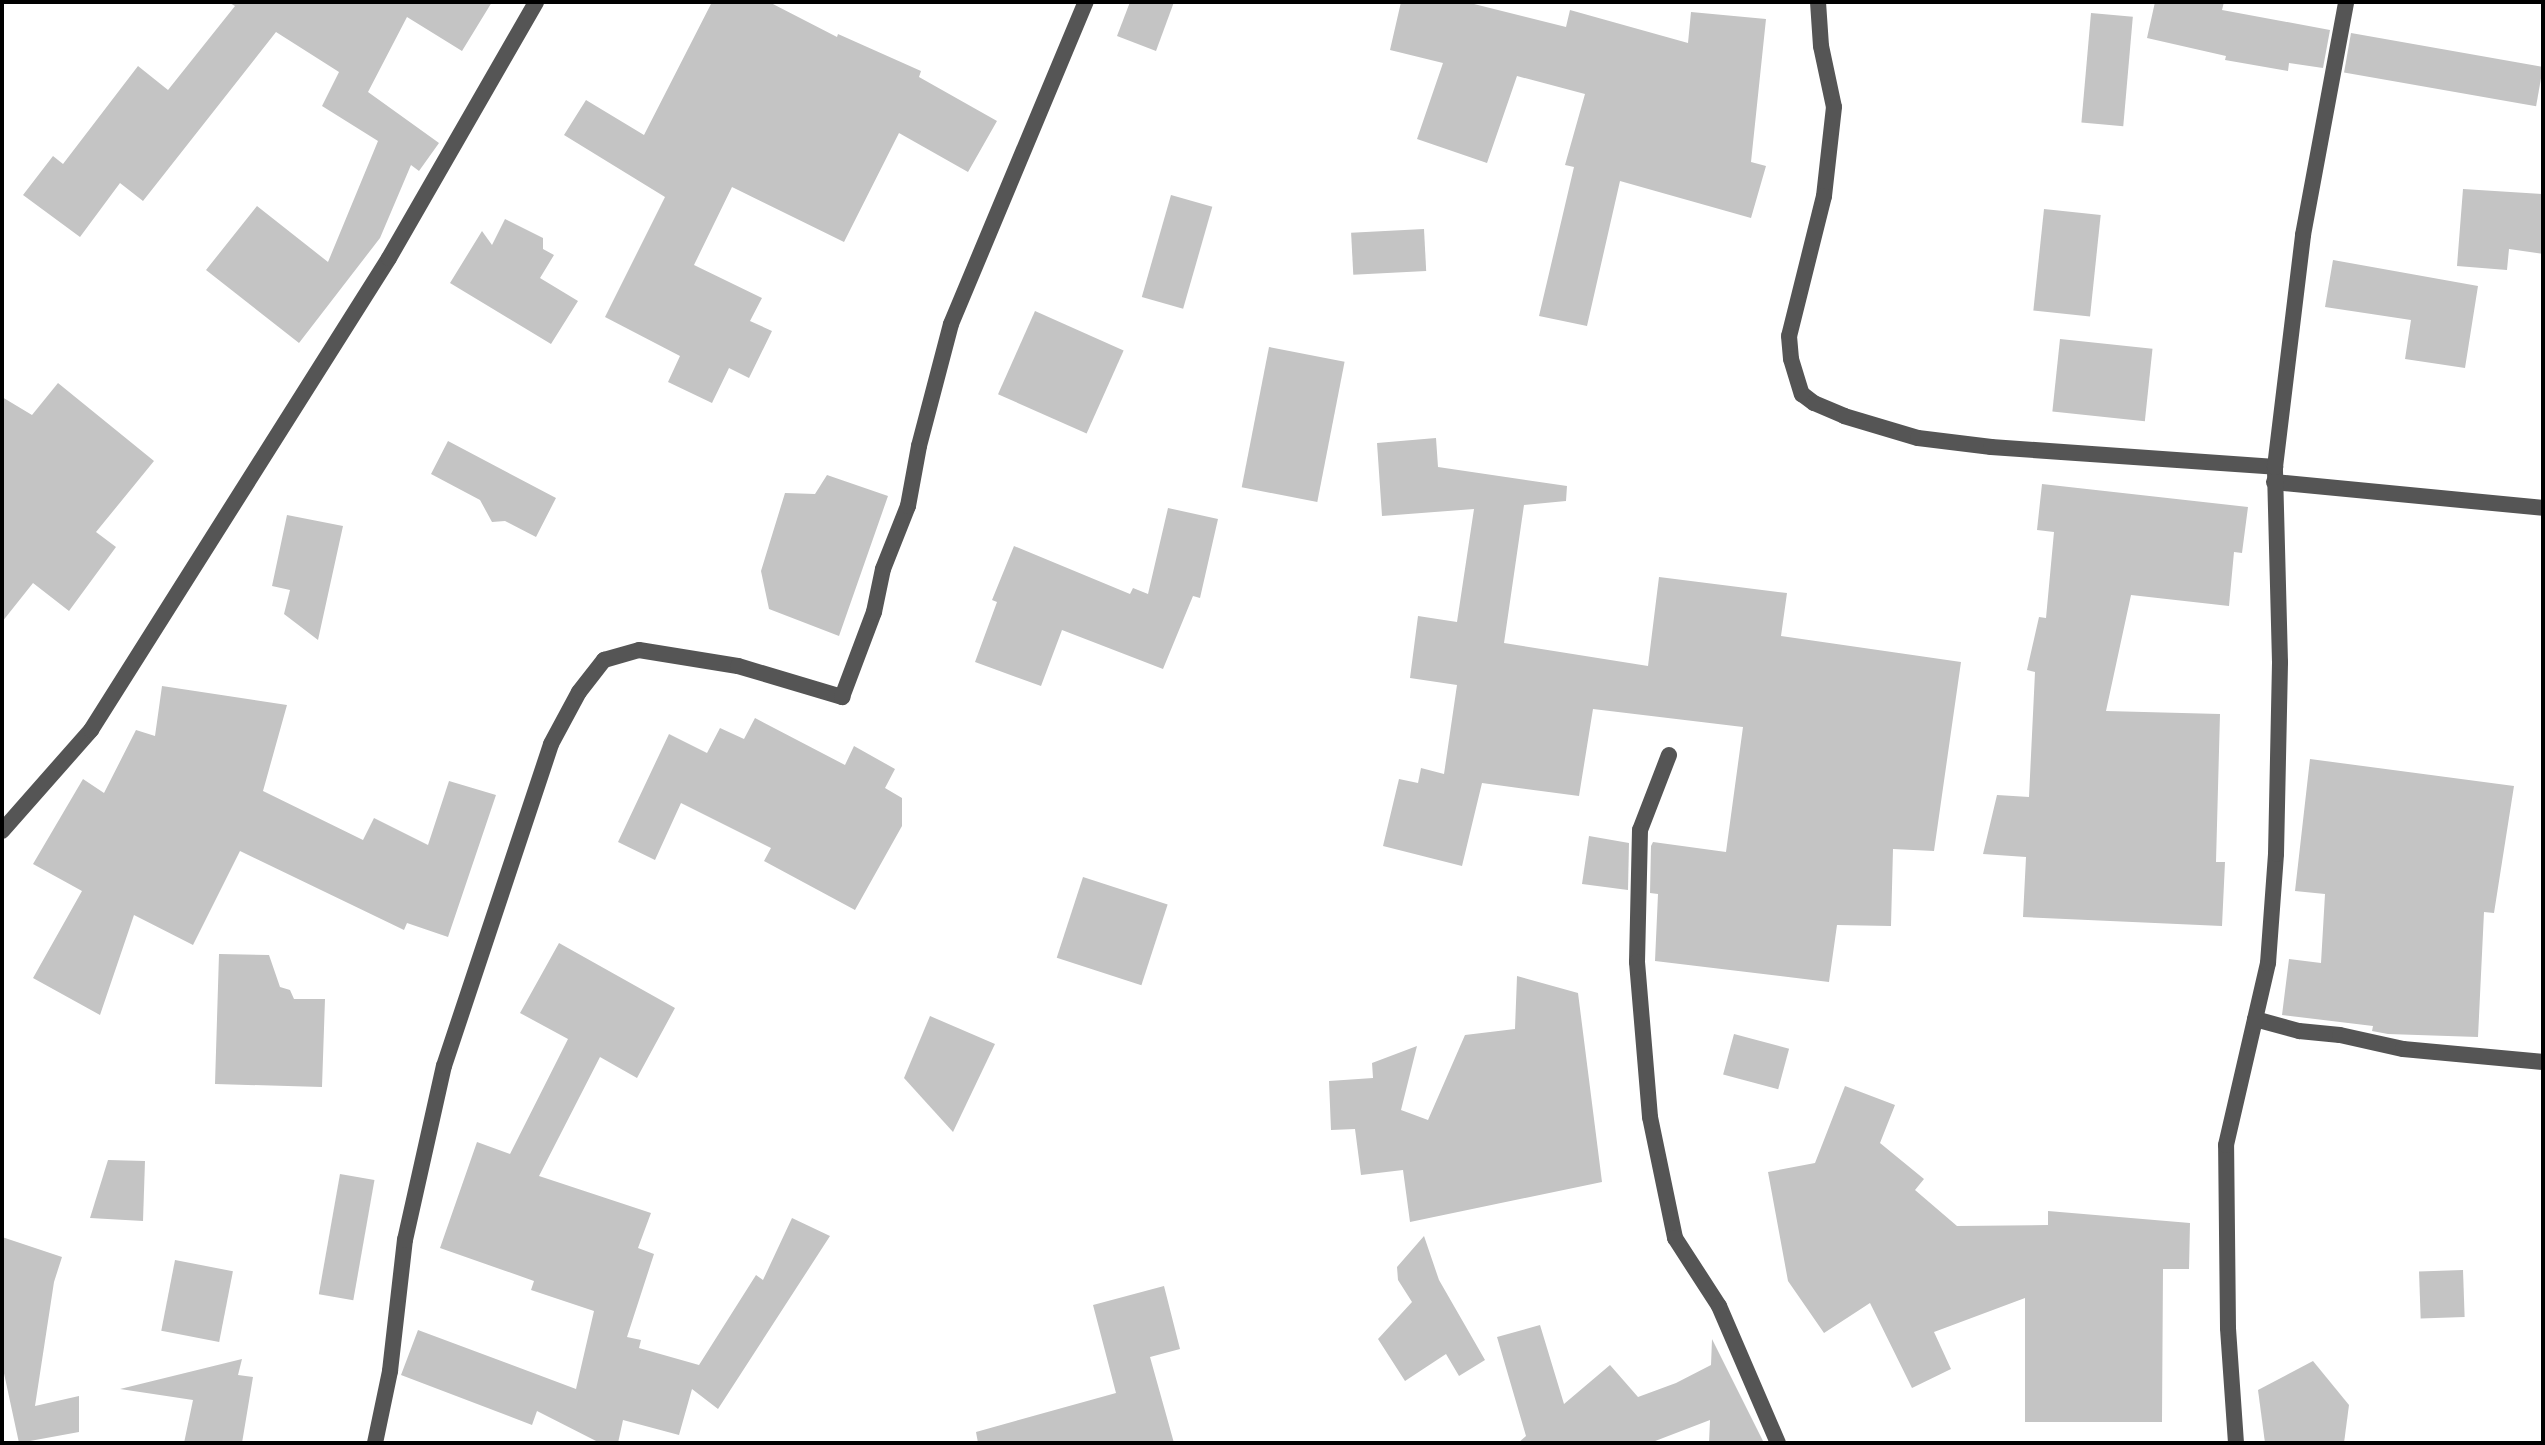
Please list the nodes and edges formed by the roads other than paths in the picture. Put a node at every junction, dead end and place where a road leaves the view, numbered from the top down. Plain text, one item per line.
1 (536, 2) edge
2 (1086, 2) edge
3 (1818, 2) edge
4 (2346, 2) edge
5 (2274, 474) junction
6 (2543, 508) edge
7 (1669, 755) dead end
8 (2, 831) edge
9 (2255, 1019) junction
10 (2543, 1062) edge
11 (375, 1443) edge
12 (1778, 1443) edge
13 (2236, 1443) edge

1 - 8 street
2 - 11 street
3 - 5 street
4 - 5 street
5 - 6 street
5 - 9 street
7 - 12 street
9 - 10 street
9 - 13 street

